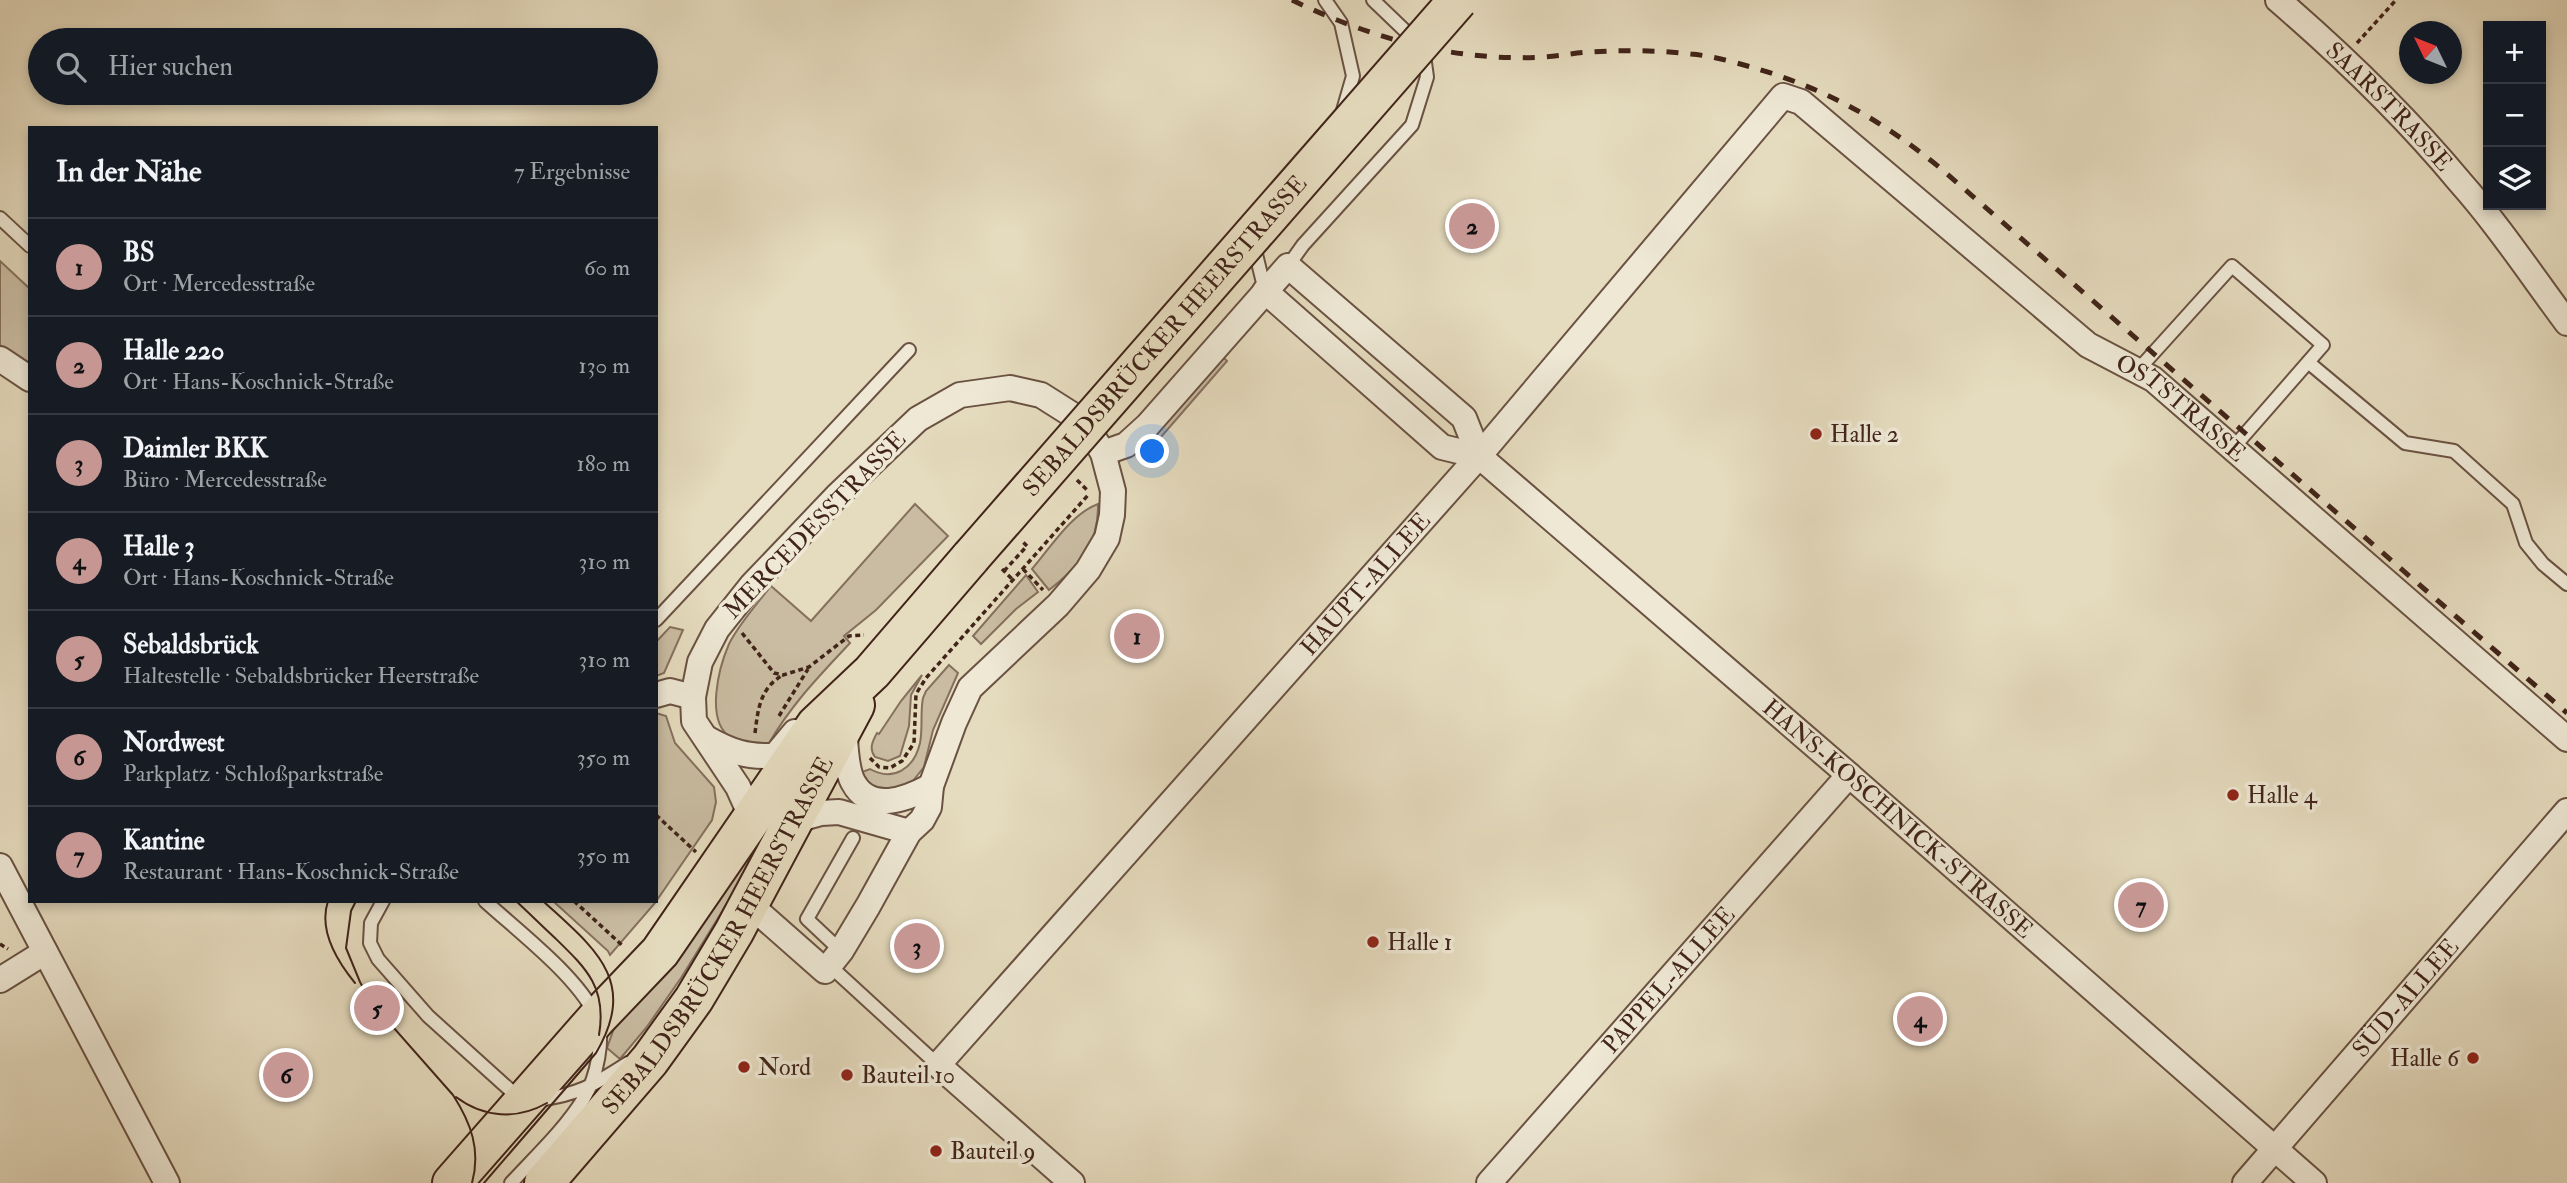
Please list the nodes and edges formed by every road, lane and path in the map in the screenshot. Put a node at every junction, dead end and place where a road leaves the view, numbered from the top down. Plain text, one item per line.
1 (1325, 0) edge
2 (1373, 0) edge
3 (1458, 0) edge
4 (2278, 0) edge
5 (2396, 0) edge
6 (2344, 59) junction
7 (1783, 96) joint
8 (0, 218) edge
9 (28, 244) edge
10 (1288, 266) junction
11 (1265, 291) junction
12 (2567, 323) edge
13 (909, 349) dead end
14 (0, 359) edge
15 (2308, 362) junction
16 (2138, 370) junction
17 (28, 378) edge
18 (2233, 448) junction
19 (1103, 453) junction
20 (1479, 456) junction
21 (1111, 478) junction
22 (987, 564) junction
23 (1023, 569) junction
24 (1013, 580) junction
25 (2567, 584) edge
26 (1058, 605) junction
27 (729, 615) junction
28 (658, 618) edge
29 (906, 631) junction
30 (658, 694) edge
31 (693, 697) junction
32 (830, 726) junction
33 (703, 736) junction
34 (2567, 739) edge
35 (1849, 775) junction
36 (931, 786) junction
37 (2567, 811) edge
38 (751, 816) junction
39 (658, 817) edge
40 (792, 821) junction
41 (909, 832) junction
42 (853, 838) dead end
43 (698, 854) dead end
44 (0, 866) edge
45 (382, 903) edge
46 (487, 903) edge
47 (576, 903) edge
48 (749, 904) junction
49 (45, 952) junction
50 (835, 958) junction
51 (648, 966) junction
52 (0, 980) edge
53 (597, 1018) junction
54 (667, 1037) junction
55 (938, 1065) junction
56 (590, 1088) junction
57 (523, 1101) junction
58 (2275, 1148) junction
59 (167, 1183) edge
60 (452, 1183) edge
61 (512, 1183) edge
62 (544, 1183) edge
63 (1072, 1183) edge
64 (1489, 1183) edge
65 (2245, 1183) edge
66 (2314, 1183) edge

1 - 11 lane
2 - 10 lane
3 - 22 main road, SEBALDSBRÜCKER HEERSTRASSE, bridge
4 - 6 street, SAARSTRASSE
5 - 6 path
6 - 12 street, SAARSTRASSE
7 - 16 street, OSTSTRASSE
7 - 20 street, HAUPT-ALLEE
8 - 9 lane
10 - 11 street
10 - 20 street, HANS-KOSCHNICK-STRASSE
11 - 19 street
11 - 20 street, HANS-KOSCHNICK-STRASSE
13 - 28 lane
14 - 17 street
15 - 16 lane
15 - 18 lane
15 - 25 lane
16 - 18 street, OSTSTRASSE
18 - 34 street, OSTSTRASSE
19 - 21 street, MERCEDESSTRASSE
19 - 27 street, MERCEDESSTRASSE
20 - 35 street, HANS-KOSCHNICK-STRASSE
20 - 55 street, HAUPT-ALLEE
21 - 23 path
21 - 26 street, MERCEDESSTRASSE
22 - 24 path
22 - 29 main road, SEBALDSBRÜCKER HEERSTRASSE
23 - 24 path
23 - 26 path
24 - 32 path
26 - 36 street, MERCEDESSTRASSE
27 - 29 path
27 - 31 street, MERCEDESSTRASSE
29 - 32 main road, SEBALDSBRÜCKER HEERSTRASSE
30 - 31 street
31 - 33 street, MERCEDESSTRASSE
32 - 33 street
32 - 36 street
32 - 38 main road, SEBALDSBRÜCKER HEERSTRASSE
32 - 40 main road, SEBALDSBRÜCKER HEERSTRASSE
33 - 38 street, MERCEDESSTRASSE
35 - 58 street, HANS-KOSCHNICK-STRASSE
35 - 64 street, PAPPEL-ALLEE
36 - 41 street, MERCEDESSTRASSE
37 - 58 street, SÜD-ALLEE
38 - 51 main road, SEBALDSBRÜCKER HEERSTRASSE
39 - 43 path
40 - 41 street
40 - 48 main road, SEBALDSBRÜCKER HEERSTRASSE
41 - 50 street, MERCEDESSTRASSE
42 - 50 lane
44 - 49 street
45 - 57 lane
46 - 53 lane
47 - 51 path
48 - 50 street
48 - 54 main road, SEBALDSBRÜCKER HEERSTRASSE
49 - 52 street
49 - 59 street
50 - 55 lane
51 - 53 main road, SEBALDSBRÜCKER HEERSTRASSE
53 - 56 lane
53 - 57 main road, SEBALDSBRÜCKER HEERSTRASSE
54 - 56 lane
54 - 62 main road, SEBALDSBRÜCKER HEERSTRASSE
55 - 63 street
56 - 57 lane
56 - 61 lane
57 - 60 main road, SEBALDSBRÜCKER HEERSTRASSE
58 - 65 street, SÜD-ALLEE
58 - 66 street, HANS-KOSCHNICK-STRASSE

